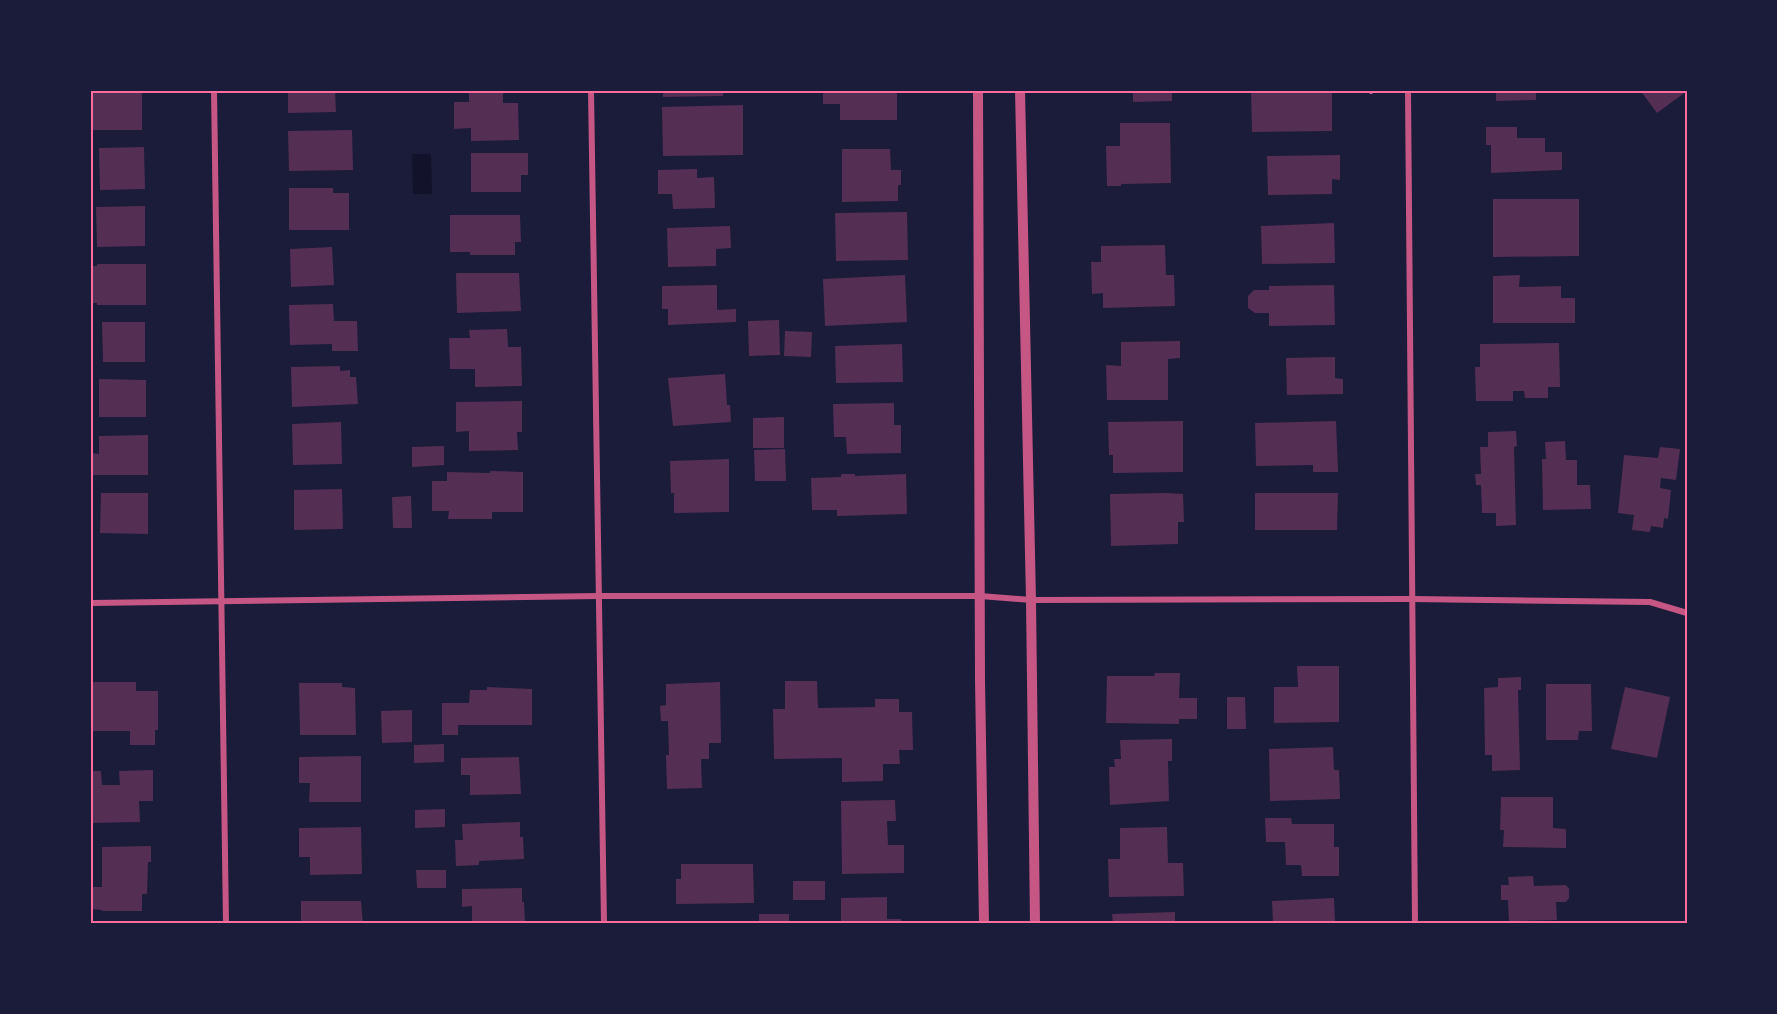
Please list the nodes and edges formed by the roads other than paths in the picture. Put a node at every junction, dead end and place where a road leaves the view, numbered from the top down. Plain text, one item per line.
1 (214, 90) edge
2 (591, 90) edge
3 (978, 90) edge
4 (1020, 90) edge
5 (1407, 90) edge
6 (599, 596) junction
7 (980, 596) junction
8 (1411, 599) junction
9 (1031, 600) junction
10 (222, 601) junction
11 (90, 603) edge
12 (1687, 613) edge
13 (226, 924) edge
14 (604, 924) edge
15 (984, 924) edge
16 (1035, 924) edge
17 (1415, 924) edge

1 - 10 street
2 - 6 street
3 - 7 street
4 - 9 street
5 - 8 street
6 - 7 street
6 - 10 street
6 - 14 street
7 - 9 street
7 - 15 street
8 - 9 street
8 - 12 street
8 - 17 street
9 - 16 street
10 - 11 street
10 - 13 street

